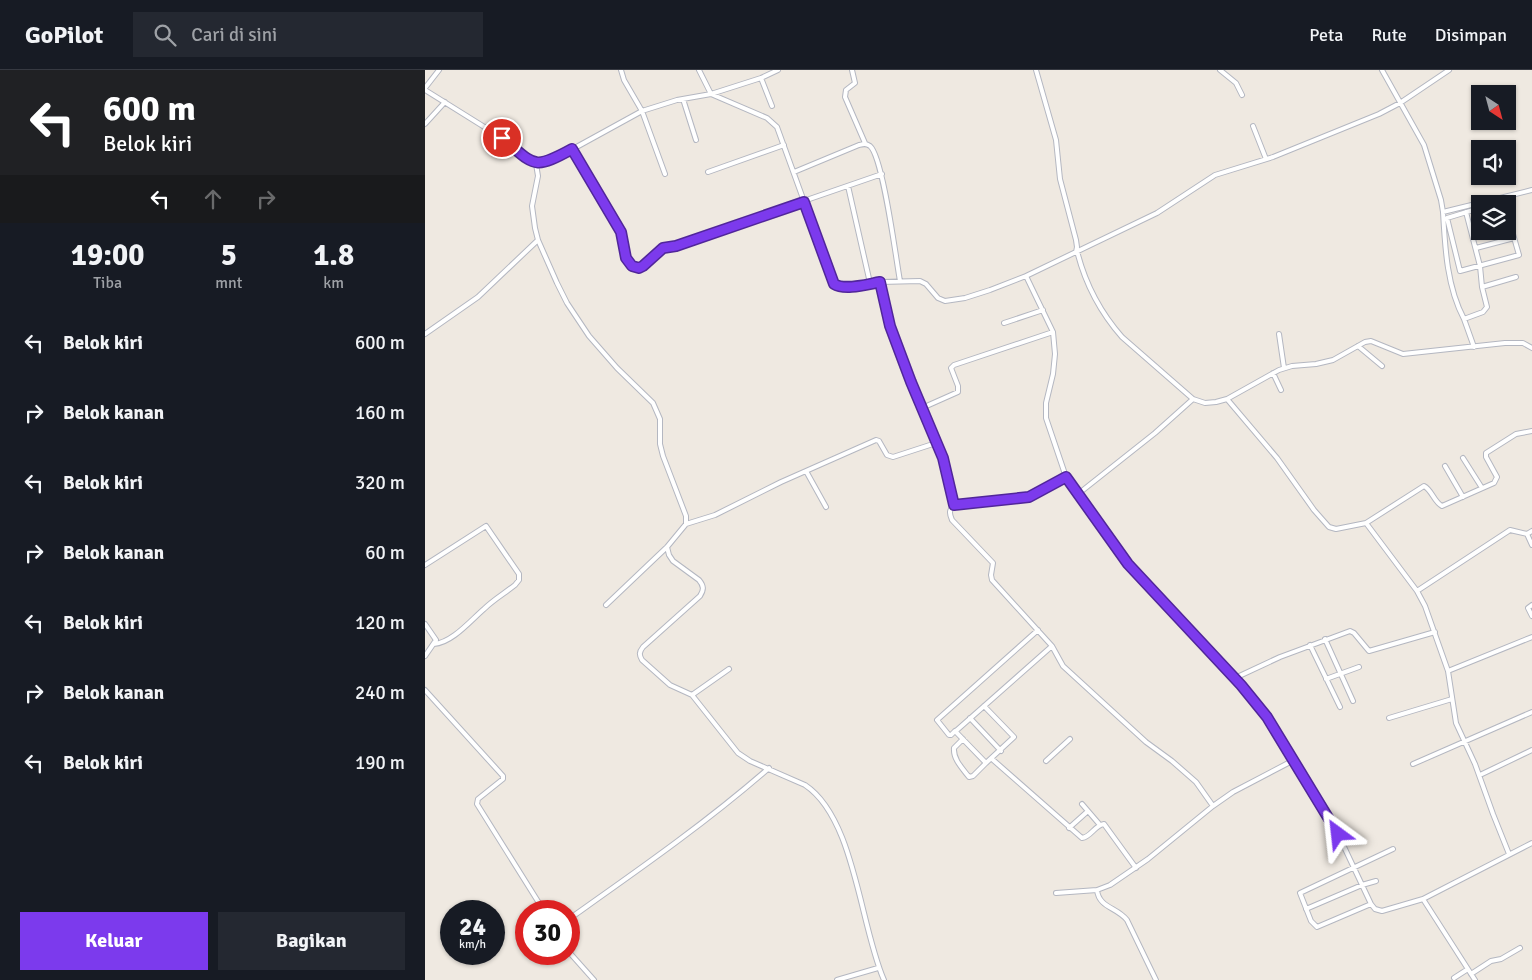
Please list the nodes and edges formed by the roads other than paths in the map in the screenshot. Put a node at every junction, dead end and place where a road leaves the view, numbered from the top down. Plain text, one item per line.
1 (439, 70) edge
2 (621, 70) edge
3 (699, 70) edge
4 (778, 70) edge
5 (852, 70) edge
6 (1036, 70) edge
7 (1220, 70) edge
8 (1382, 70) edge
9 (1449, 70) edge
10 (761, 78) junction
11 (425, 89) edge
12 (711, 94) junction
13 (1242, 95) dead end
14 (683, 99) junction
15 (445, 102) junction
16 (1400, 103) junction
17 (773, 106) dead end
18 (642, 111) junction
19 (425, 124) edge
20 (1253, 126) dead end
21 (696, 140) dead end
22 (865, 144) junction
23 (784, 145) junction
24 (572, 149) junction
25 (1266, 159) junction
26 (536, 164) junction
27 (708, 172) dead end
28 (794, 172) junction
29 (665, 174) dead end
30 (882, 174) junction
31 (848, 186) junction
32 (1532, 190) edge
33 (804, 202) junction
34 (1471, 211) edge
35 (1443, 212) junction
36 (1466, 212) junction
37 (1471, 231) edge
38 (538, 240) junction
39 (1474, 240) edge
40 (1506, 240) edge
41 (1515, 240) edge
42 (1476, 248) junction
43 (1076, 251) junction
44 (1480, 266) junction
45 (1026, 276) junction
46 (1516, 277) dead end
47 (900, 281) junction
48 (880, 282) junction
49 (870, 283) junction
50 (1482, 287) junction
51 (1043, 310) junction
52 (1464, 319) junction
53 (1004, 323) dead end
54 (1053, 332) junction
55 (425, 334) edge
56 (1279, 334) dead end
57 (1358, 346) junction
58 (1474, 347) junction
59 (1532, 348) edge
60 (1382, 366) dead end
61 (1284, 368) junction
62 (1273, 373) junction
63 (1281, 390) dead end
64 (1193, 399) junction
65 (1227, 399) junction
66 (921, 408) junction
67 (1532, 431) edge
68 (936, 443) junction
69 (1463, 458) dead end
70 (1445, 466) dead end
71 (806, 471) junction
72 (1066, 477) junction
73 (1481, 488) junction
74 (1078, 494) junction
75 (1463, 496) junction
76 (954, 505) junction
77 (826, 507) dead end
78 (1366, 523) junction
79 (686, 524) junction
80 (1532, 531) edge
81 (1527, 534) junction
82 (1532, 545) edge
83 (667, 547) junction
84 (425, 565) edge
85 (1417, 591) junction
86 (606, 605) dead end
87 (1532, 605) edge
88 (1532, 616) edge
89 (425, 624) edge
90 (1038, 630) junction
91 (1435, 632) junction
92 (1532, 637) edge
93 (1325, 639) junction
94 (434, 644) junction
95 (1310, 645) junction
96 (1052, 646) junction
97 (425, 656) edge
98 (1359, 667) dead end
99 (729, 669) dead end
100 (1448, 671) junction
101 (1341, 674) junction
102 (1235, 678) junction
103 (1326, 679) junction
104 (425, 690) edge
105 (692, 695) junction
106 (1452, 699) junction
107 (1353, 701) dead end
108 (984, 706) junction
109 (1340, 707) dead end
110 (1532, 712) edge
111 (970, 718) junction
112 (1389, 718) dead end
113 (955, 731) junction
114 (963, 739) junction
115 (1070, 740) dead end
116 (1465, 743) junction
117 (1532, 750) edge
118 (1001, 751) junction
119 (992, 759) junction
120 (1294, 760) junction
121 (1046, 761) dead end
122 (986, 763) junction
123 (1413, 764) dead end
124 (769, 768) junction
125 (1479, 775) junction
126 (1082, 804) dead end
127 (1213, 806) junction
128 (1088, 811) junction
129 (1100, 825) junction
130 (1069, 828) junction
131 (1532, 843) edge
132 (1393, 849) dead end
133 (1509, 854) junction
134 (1353, 866) junction
135 (1136, 868) junction
136 (1376, 881) dead end
137 (1362, 885) junction
138 (1097, 890) junction
139 (1056, 892) dead end
140 (1423, 899) junction
141 (538, 900) edge
142 (1371, 904) junction
143 (1307, 909) junction
144 (580, 911) edge
145 (1520, 948) dead end
146 (580, 964) edge
147 (878, 968) junction
148 (1468, 969) junction
149 (1471, 974) junction
150 (1454, 978) dead end
151 (594, 980) edge
152 (837, 980) edge
153 (883, 980) edge
154 (1156, 980) edge
155 (1475, 980) edge

1 - 11 street
2 - 18 street
3 - 12 street
4 - 10 street
5 - 22 street
6 - 43 street
7 - 13 street
8 - 16 street
9 - 16 street
10 - 12 street
10 - 17 street
11 - 15 street
12 - 14 street
12 - 23 street
14 - 18 street
14 - 21 street
15 - 19 street
15 - 26 street
16 - 25 street
16 - 35 street
18 - 24 street
18 - 29 street
20 - 25 street
22 - 28 street
22 - 30 street
23 - 27 street
23 - 28 street
24 - 26 street
24 - 33 street
25 - 43 street
26 - 38 street
28 - 33 street
30 - 31 street
30 - 47 street
31 - 33 street
31 - 49 street
32 - 35 street
33 - 49 street
34 - 36 street
35 - 52 street
36 - 37 street
36 - 44 street
38 - 55 street
38 - 79 street
39 - 42 street
40 - 42 street
41 - 44 street
42 - 44 street
43 - 45 street
43 - 64 street
44 - 50 street
45 - 47 street
45 - 51 street
46 - 50 street
47 - 48 street
48 - 49 street
48 - 66 street
50 - 52 street
51 - 53 street
51 - 54 street
52 - 58 street
54 - 66 street
54 - 72 street
56 - 61 street
57 - 58 street
57 - 60 street
57 - 61 street
58 - 59 street
61 - 62 street
62 - 63 street
62 - 65 street
64 - 65 street
64 - 74 street
65 - 78 street
66 - 68 street
67 - 73 street
68 - 71 street
68 - 76 street
69 - 73 street
70 - 75 street
71 - 77 street
71 - 79 street
72 - 74 street
72 - 76 street
73 - 75 street
74 - 102 street
75 - 78 street
76 - 90 street
78 - 85 street
79 - 83 street
80 - 81 street
81 - 82 street
81 - 85 street
83 - 86 street
83 - 105 street
84 - 94 street
85 - 91 street
87 - 88 street
89 - 94 street
90 - 96 street
90 - 113 street
91 - 93 street
91 - 100 street
92 - 100 street
93 - 95 street
93 - 101 street
94 - 97 street
95 - 102 street
95 - 103 street
96 - 108 street
96 - 127 street
98 - 101 street
99 - 105 street
100 - 106 street
101 - 103 street
101 - 107 street
102 - 120 street
103 - 109 street
104 - 141 street
105 - 124 street
106 - 112 street
106 - 116 street
108 - 111 street
108 - 118 street
110 - 116 street
111 - 113 street
111 - 118 street
113 - 114 street
114 - 122 street
114 - 122 street
115 - 121 street
116 - 123 street
116 - 125 street
117 - 125 street
118 - 119 street
119 - 122 street
119 - 130 street
120 - 127 street
120 - 134 street
124 - 144 street
124 - 147 street
125 - 133 street
126 - 128 street
127 - 135 street
128 - 129 street
128 - 130 street
129 - 130 street
129 - 135 street
131 - 133 street
132 - 134 street
133 - 140 street
134 - 137 street
134 - 143 street
135 - 138 street
136 - 137 street
137 - 142 street
137 - 143 street
138 - 139 street
138 - 154 street
140 - 142 street
140 - 148 street
142 - 143 street
145 - 149 street
146 - 151 street
147 - 152 street
147 - 153 street
148 - 149 street
148 - 150 street
149 - 155 street

